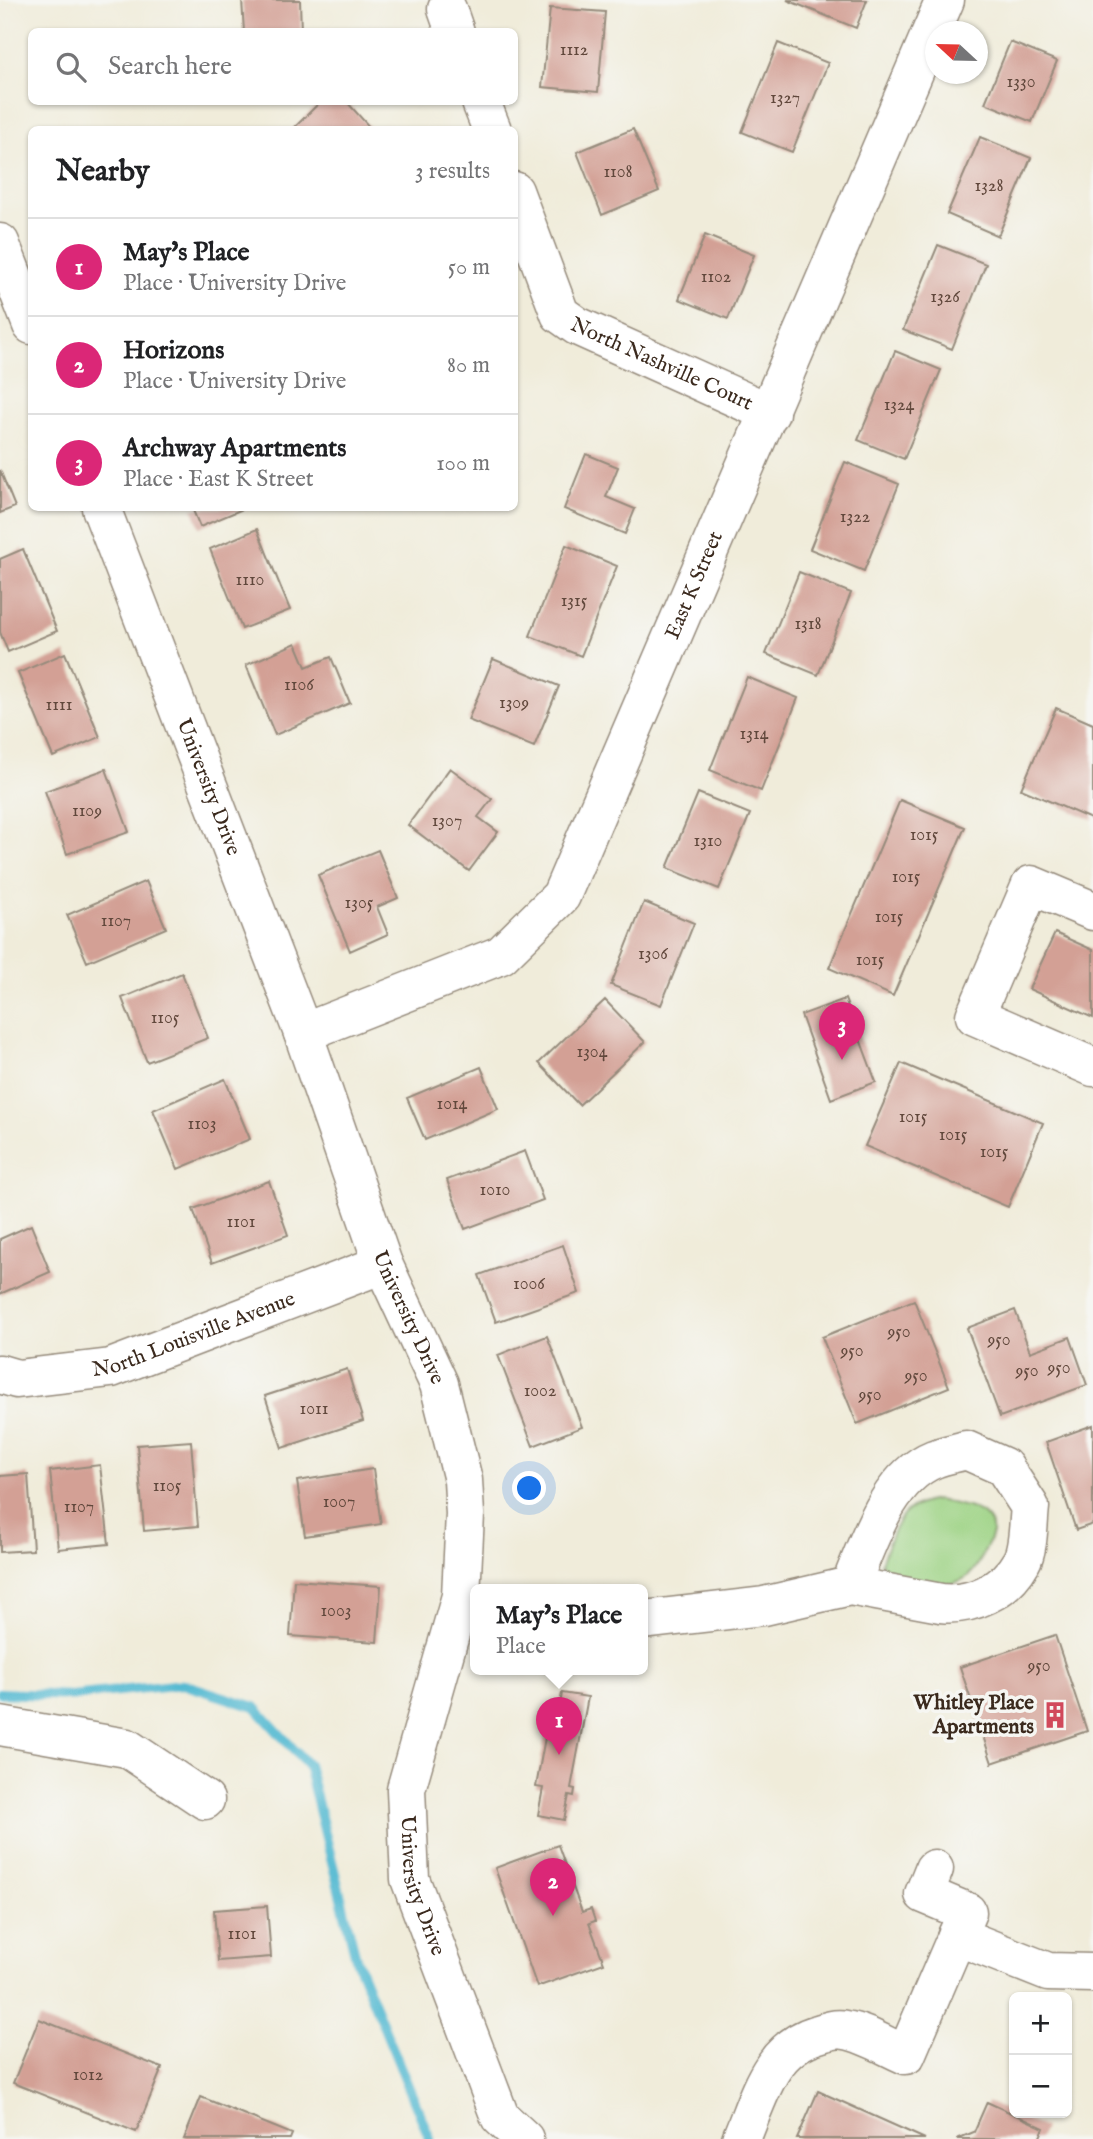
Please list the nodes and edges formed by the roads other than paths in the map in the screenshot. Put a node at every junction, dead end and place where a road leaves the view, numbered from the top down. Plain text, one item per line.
1 (945, 0) edge
2 (482, 105) edge
3 (490, 126) edge
4 (518, 202) edge
5 (0, 243) edge
6 (28, 315) edge
7 (770, 413) junction
8 (103, 511) edge
9 (1093, 911) edge
10 (303, 1033) junction
11 (1093, 1067) edge
12 (383, 1264) junction
13 (0, 1374) edge
14 (850, 1586) junction
15 (468, 1598) edge
16 (648, 1619) edge
17 (0, 1726) edge
18 (205, 1800) dead end
19 (934, 1869) dead end
20 (957, 1936) junction
21 (1093, 1973) edge
22 (524, 2139) edge
23 (741, 2139) edge

1 - 7 street, East K Street
2 - 3 street
4 - 7 street, North Nashville Court
5 - 6 street
7 - 10 street, East K Street
8 - 10 street, University Drive
9 - 11 street
10 - 12 street, University Drive
12 - 13 street, North Louisville Avenue
12 - 15 street, University Drive
14 - 14 street
14 - 16 street
15 - 22 street, University Drive
17 - 18 street
19 - 20 street
20 - 21 street
20 - 23 street

